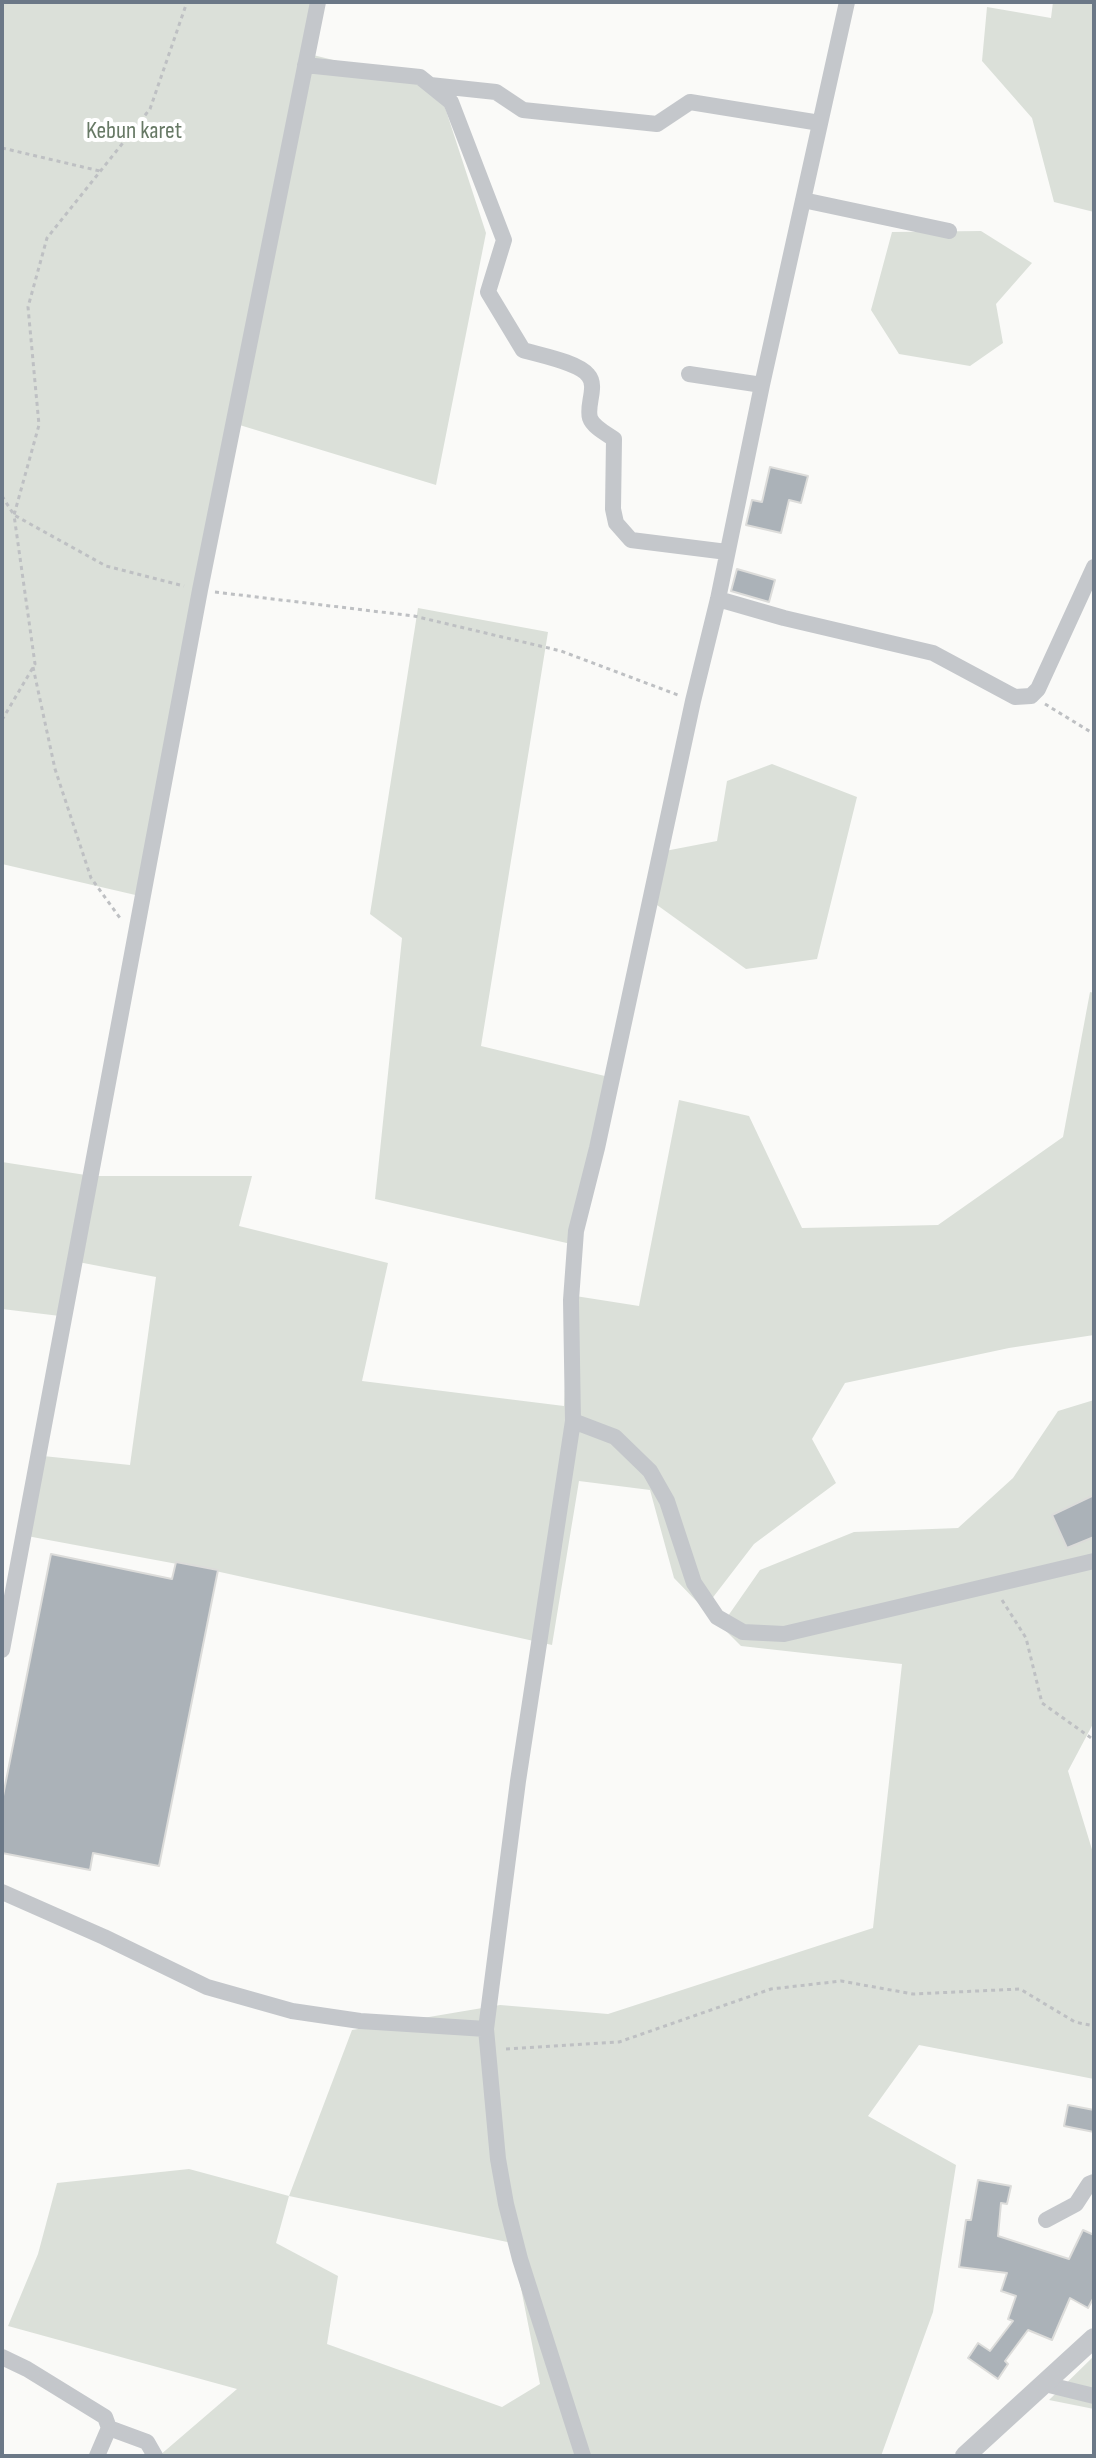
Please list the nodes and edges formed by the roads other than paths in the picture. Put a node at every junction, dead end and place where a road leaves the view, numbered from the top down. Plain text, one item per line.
1 (318, 2) edge
2 (847, 2) edge
3 (305, 65) junction
4 (430, 85) junction
5 (820, 123) junction
6 (803, 200) junction
7 (949, 231) dead end
8 (689, 374) dead end
9 (762, 385) junction
10 (727, 552) junction
11 (1094, 567) edge
12 (718, 599) junction
13 (573, 1421) junction
14 (1094, 1561) edge
15 (2, 1650) edge
16 (2, 1892) edge
17 (486, 2029) junction
18 (1094, 2182) edge
19 (1046, 2220) dead end
20 (1094, 2338) edge
21 (2, 2357) edge
22 (1045, 2384) junction
23 (1094, 2396) edge
24 (109, 2428) junction
25 (97, 2456) edge
26 (155, 2456) edge
27 (583, 2456) edge
28 (965, 2456) edge

1 - 3 street
2 - 5 street
3 - 4 street
3 - 15 street
4 - 5 street
4 - 10 street
5 - 6 street
6 - 7 street
6 - 9 street
8 - 9 street
9 - 10 street
10 - 12 street
11 - 12 street
12 - 13 street
13 - 14 street
13 - 17 street
16 - 17 street
17 - 27 street
18 - 19 street
20 - 22 street
21 - 24 street
22 - 23 street
22 - 28 street
24 - 25 street
24 - 26 street

